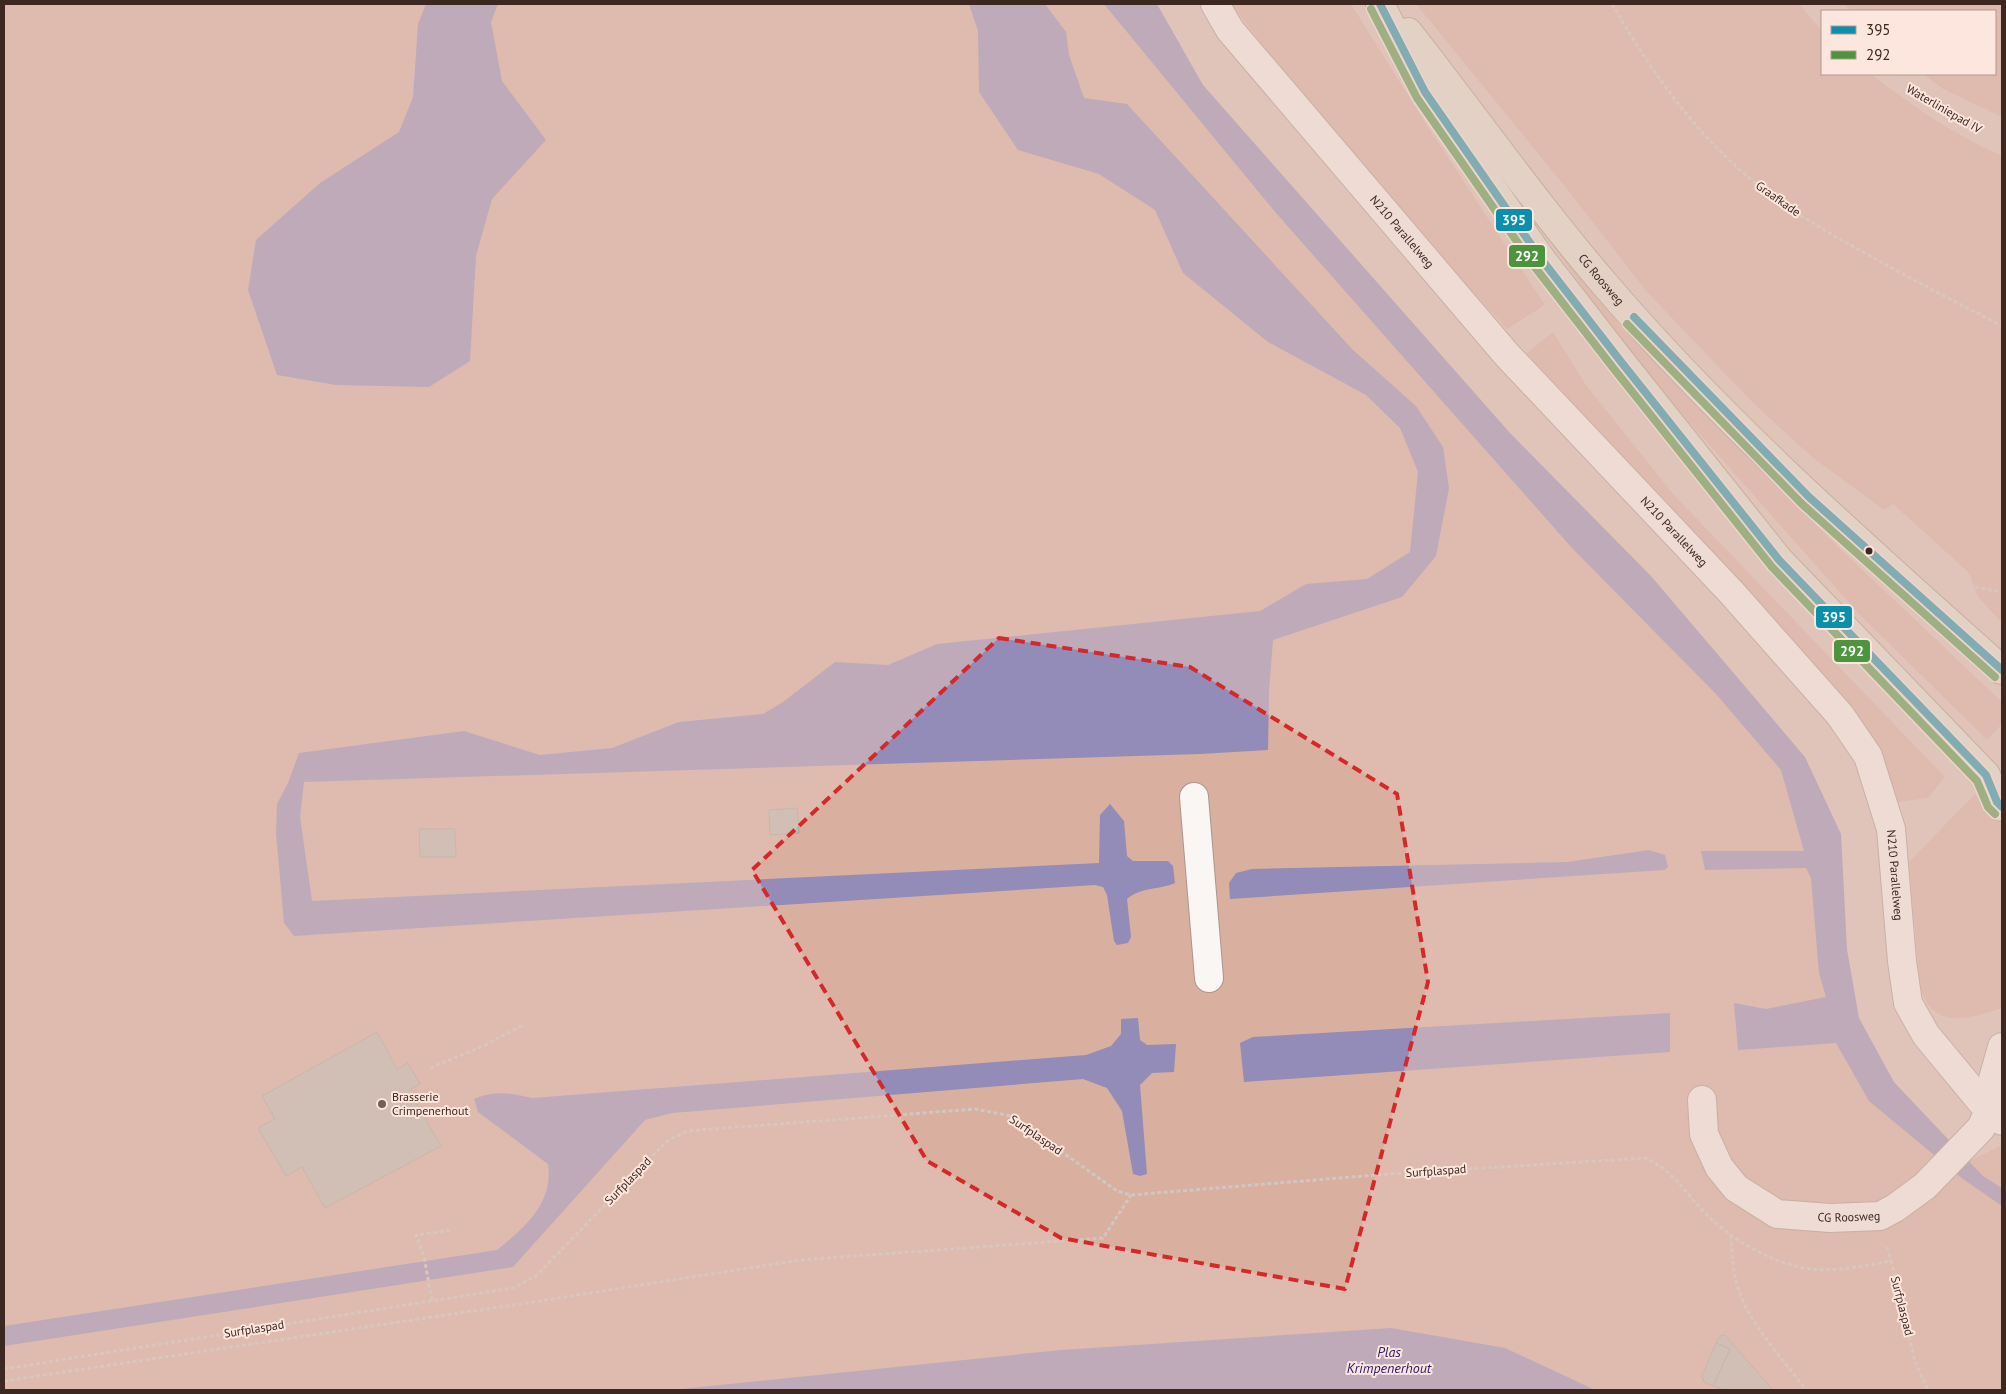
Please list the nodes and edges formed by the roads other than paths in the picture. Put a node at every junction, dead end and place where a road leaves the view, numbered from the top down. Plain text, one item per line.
1 (1215, 4) edge
2 (1380, 4) edge
3 (1385, 4) edge
4 (2002, 670) edge
5 (1994, 778) edge
6 (1194, 797) dead end
7 (2002, 807) edge
8 (1209, 978) dead end
9 (2002, 1047) edge
10 (1998, 1075) edge
11 (1702, 1100) dead end
12 (1991, 1120) edge

1 - 12 street, N210 Parallelweg
2 - 5 main road
3 - 4 main road, CG Roosweg
5 - 7 main road
6 - 8 street
9 - 10 street
10 - 12 street
11 - 12 street, CG Roosweg

